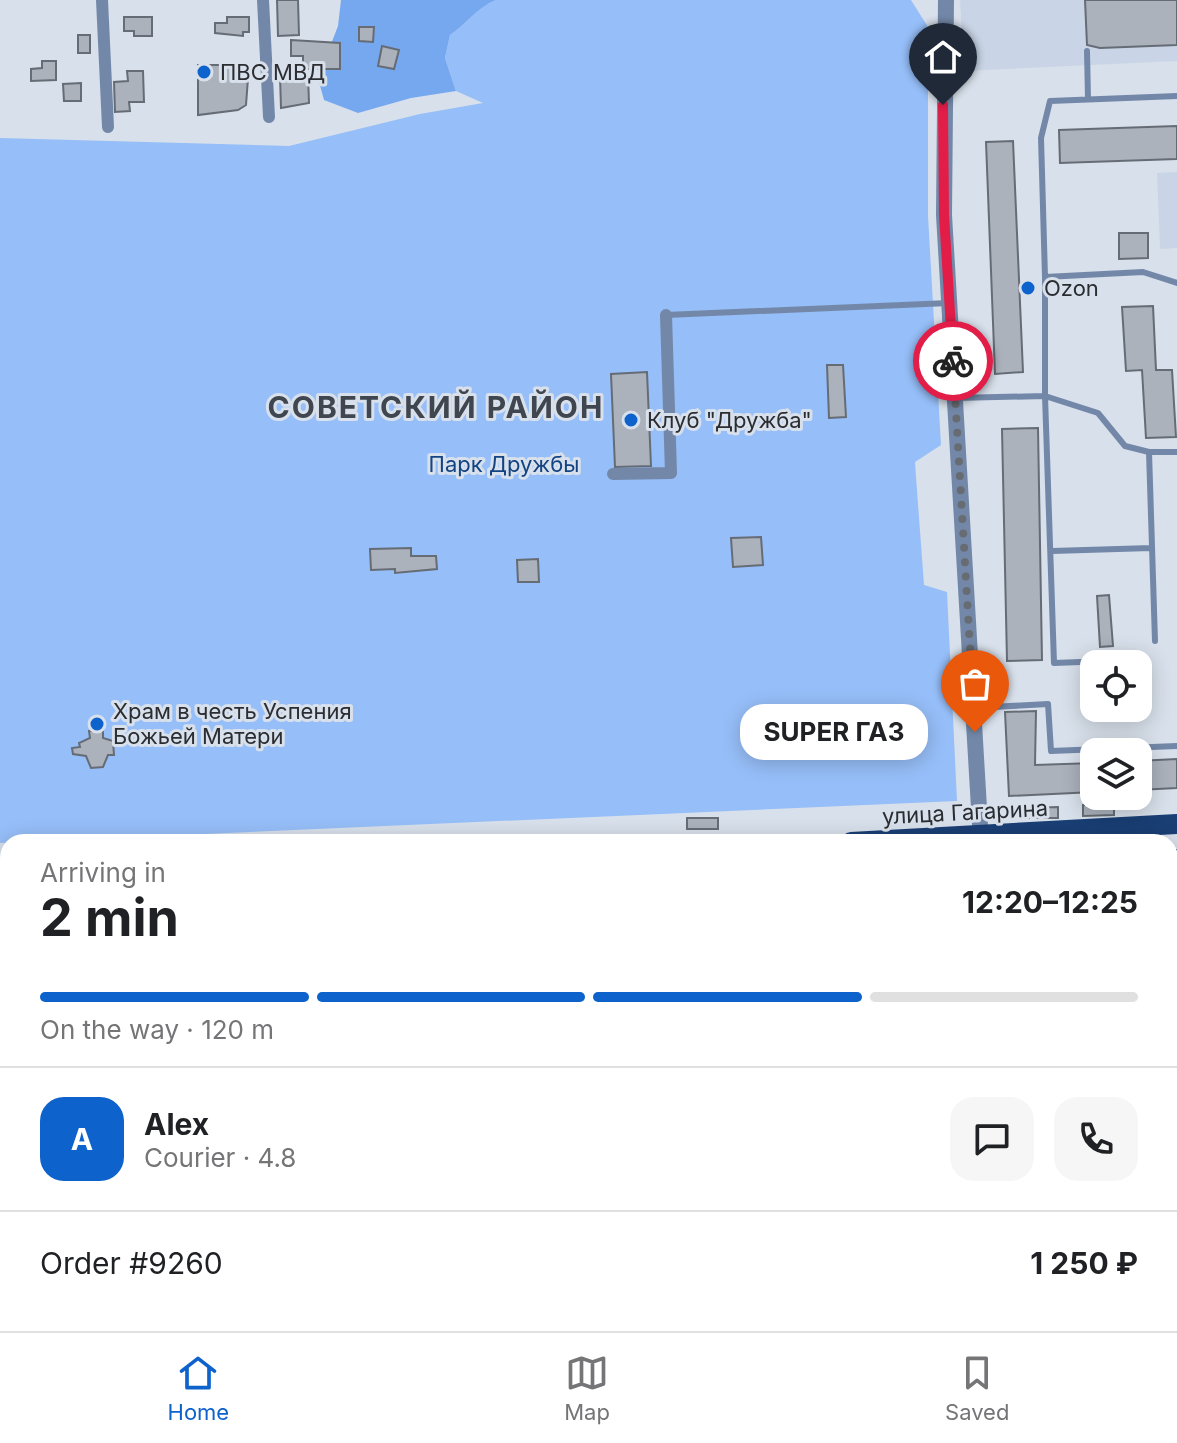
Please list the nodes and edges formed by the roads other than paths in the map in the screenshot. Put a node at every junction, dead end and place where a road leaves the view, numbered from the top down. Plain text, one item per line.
1 (102, 0) edge
2 (263, 0) edge
3 (946, 0) edge
4 (1087, 51) dead end
5 (1177, 96) edge
6 (1088, 99) junction
7 (269, 117) dead end
8 (108, 127) dead end
9 (1045, 277) junction
10 (1177, 283) edge
11 (949, 303) junction
12 (666, 315) joint
13 (1045, 396) junction
14 (955, 398) junction
15 (1149, 452) junction
16 (1177, 452) edge
17 (613, 474) dead end
18 (1151, 548) junction
19 (1052, 551) junction
20 (1155, 641) dead end
21 (1080, 662) edge
22 (974, 708) junction
23 (1177, 746) edge
24 (1177, 824) edge
25 (981, 834) edge
26 (1037, 834) edge

1 - 8 street
2 - 7 street
3 - 11 street
4 - 6 lane
5 - 6 lane
6 - 9 lane
9 - 10 lane
9 - 13 lane
11 - 12 lane
11 - 14 street
12 - 17 street
13 - 14 lane
13 - 15 lane
13 - 19 lane
14 - 22 street
15 - 16 lane
15 - 18 lane
18 - 19 lane
18 - 20 lane
19 - 21 lane
22 - 23 lane
22 - 25 street
24 - 26 main road, улица Гагарина

